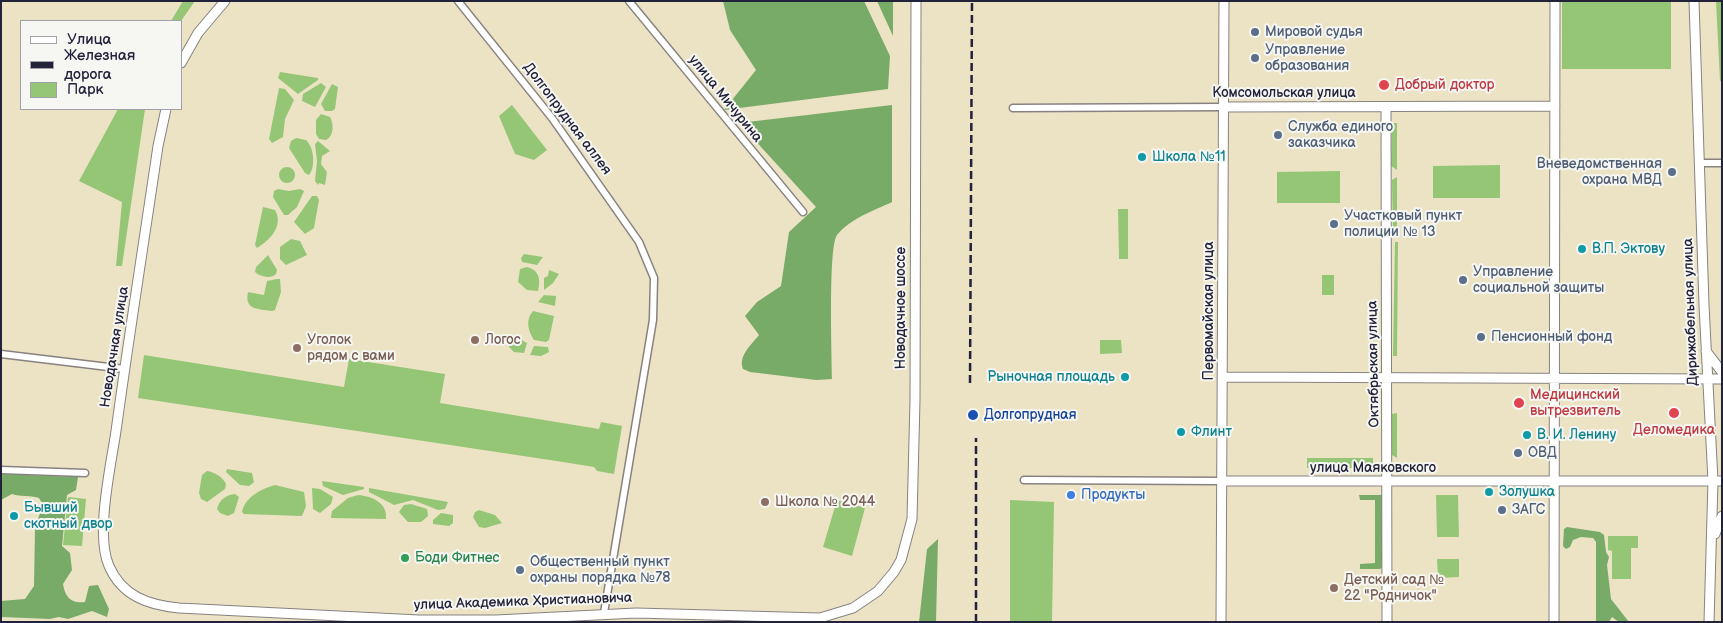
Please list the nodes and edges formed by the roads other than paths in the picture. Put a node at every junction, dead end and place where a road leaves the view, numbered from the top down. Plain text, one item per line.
1 (225, 1) edge
2 (458, 1) edge
3 (629, 1) edge
4 (916, 1) edge
5 (1224, 1) edge
6 (1555, 1) edge
7 (1694, 1) edge
8 (182, 61) edge
9 (1386, 106) junction
10 (1555, 106) junction
11 (1223, 107) junction
12 (1013, 108) dead end
13 (166, 110) edge
14 (1699, 163) junction
15 (1722, 163) edge
16 (803, 212) dead end
17 (1706, 351) junction
18 (1, 354) edge
19 (125, 369) junction
20 (1722, 372) edge
21 (1222, 377) junction
22 (1388, 379) junction
23 (1722, 379) edge
24 (1555, 380) junction
25 (1707, 380) junction
26 (1, 470) edge
27 (84, 473) dead end
28 (1024, 480) dead end
29 (1222, 481) junction
30 (1717, 481) edge
31 (1388, 482) junction
32 (1555, 482) junction
33 (1722, 516) edge
34 (1712, 552) junction
35 (122, 586) joint
36 (866, 600) joint
37 (604, 613) junction
38 (753, 619) edge
39 (1221, 622) edge
40 (1387, 622) edge
41 (1554, 622) edge
42 (1709, 622) edge

1 - 8 street
2 - 37 street, Долгопрудная аллея
3 - 16 street, улица Мичурина
4 - 36 street, Новодачное шоссе
5 - 11 street, Первомайская улица
6 - 10 street
7 - 14 street, Дирижабельная улица
9 - 10 street, Комсомольская улица
9 - 11 street, Комсомольская улица
9 - 22 street, Октябрьская улица
10 - 24 street
11 - 12 street, Комсомольская улица
11 - 21 street, Первомайская улица
13 - 19 street, Новодачная улица
14 - 15 street
14 - 17 street, Дирижабельная улица
17 - 20 street
17 - 25 street, Дирижабельная улица
18 - 19 street
19 - 35 street, Новодачная улица
21 - 22 street
21 - 29 street, Первомайская улица
22 - 24 street
22 - 31 street, Октябрьская улица
23 - 25 street
24 - 25 street
24 - 32 street
25 - 30 street, Дирижабельная улица
26 - 27 street
28 - 29 street, улица Маяковского
29 - 31 street, улица Маяковского
29 - 39 street, Первомайская улица
30 - 32 street, улица Маяковского
30 - 34 street, Дирижабельная улица
31 - 32 street, улица Маяковского
31 - 40 street, Октябрьская улица
32 - 41 street
33 - 34 street
34 - 42 street, Дирижабельная улица
35 - 37 street, улица Академика Христиановича
36 - 38 street, улица Академика Христиановича
37 - 38 street, улица Академика Христиановича

